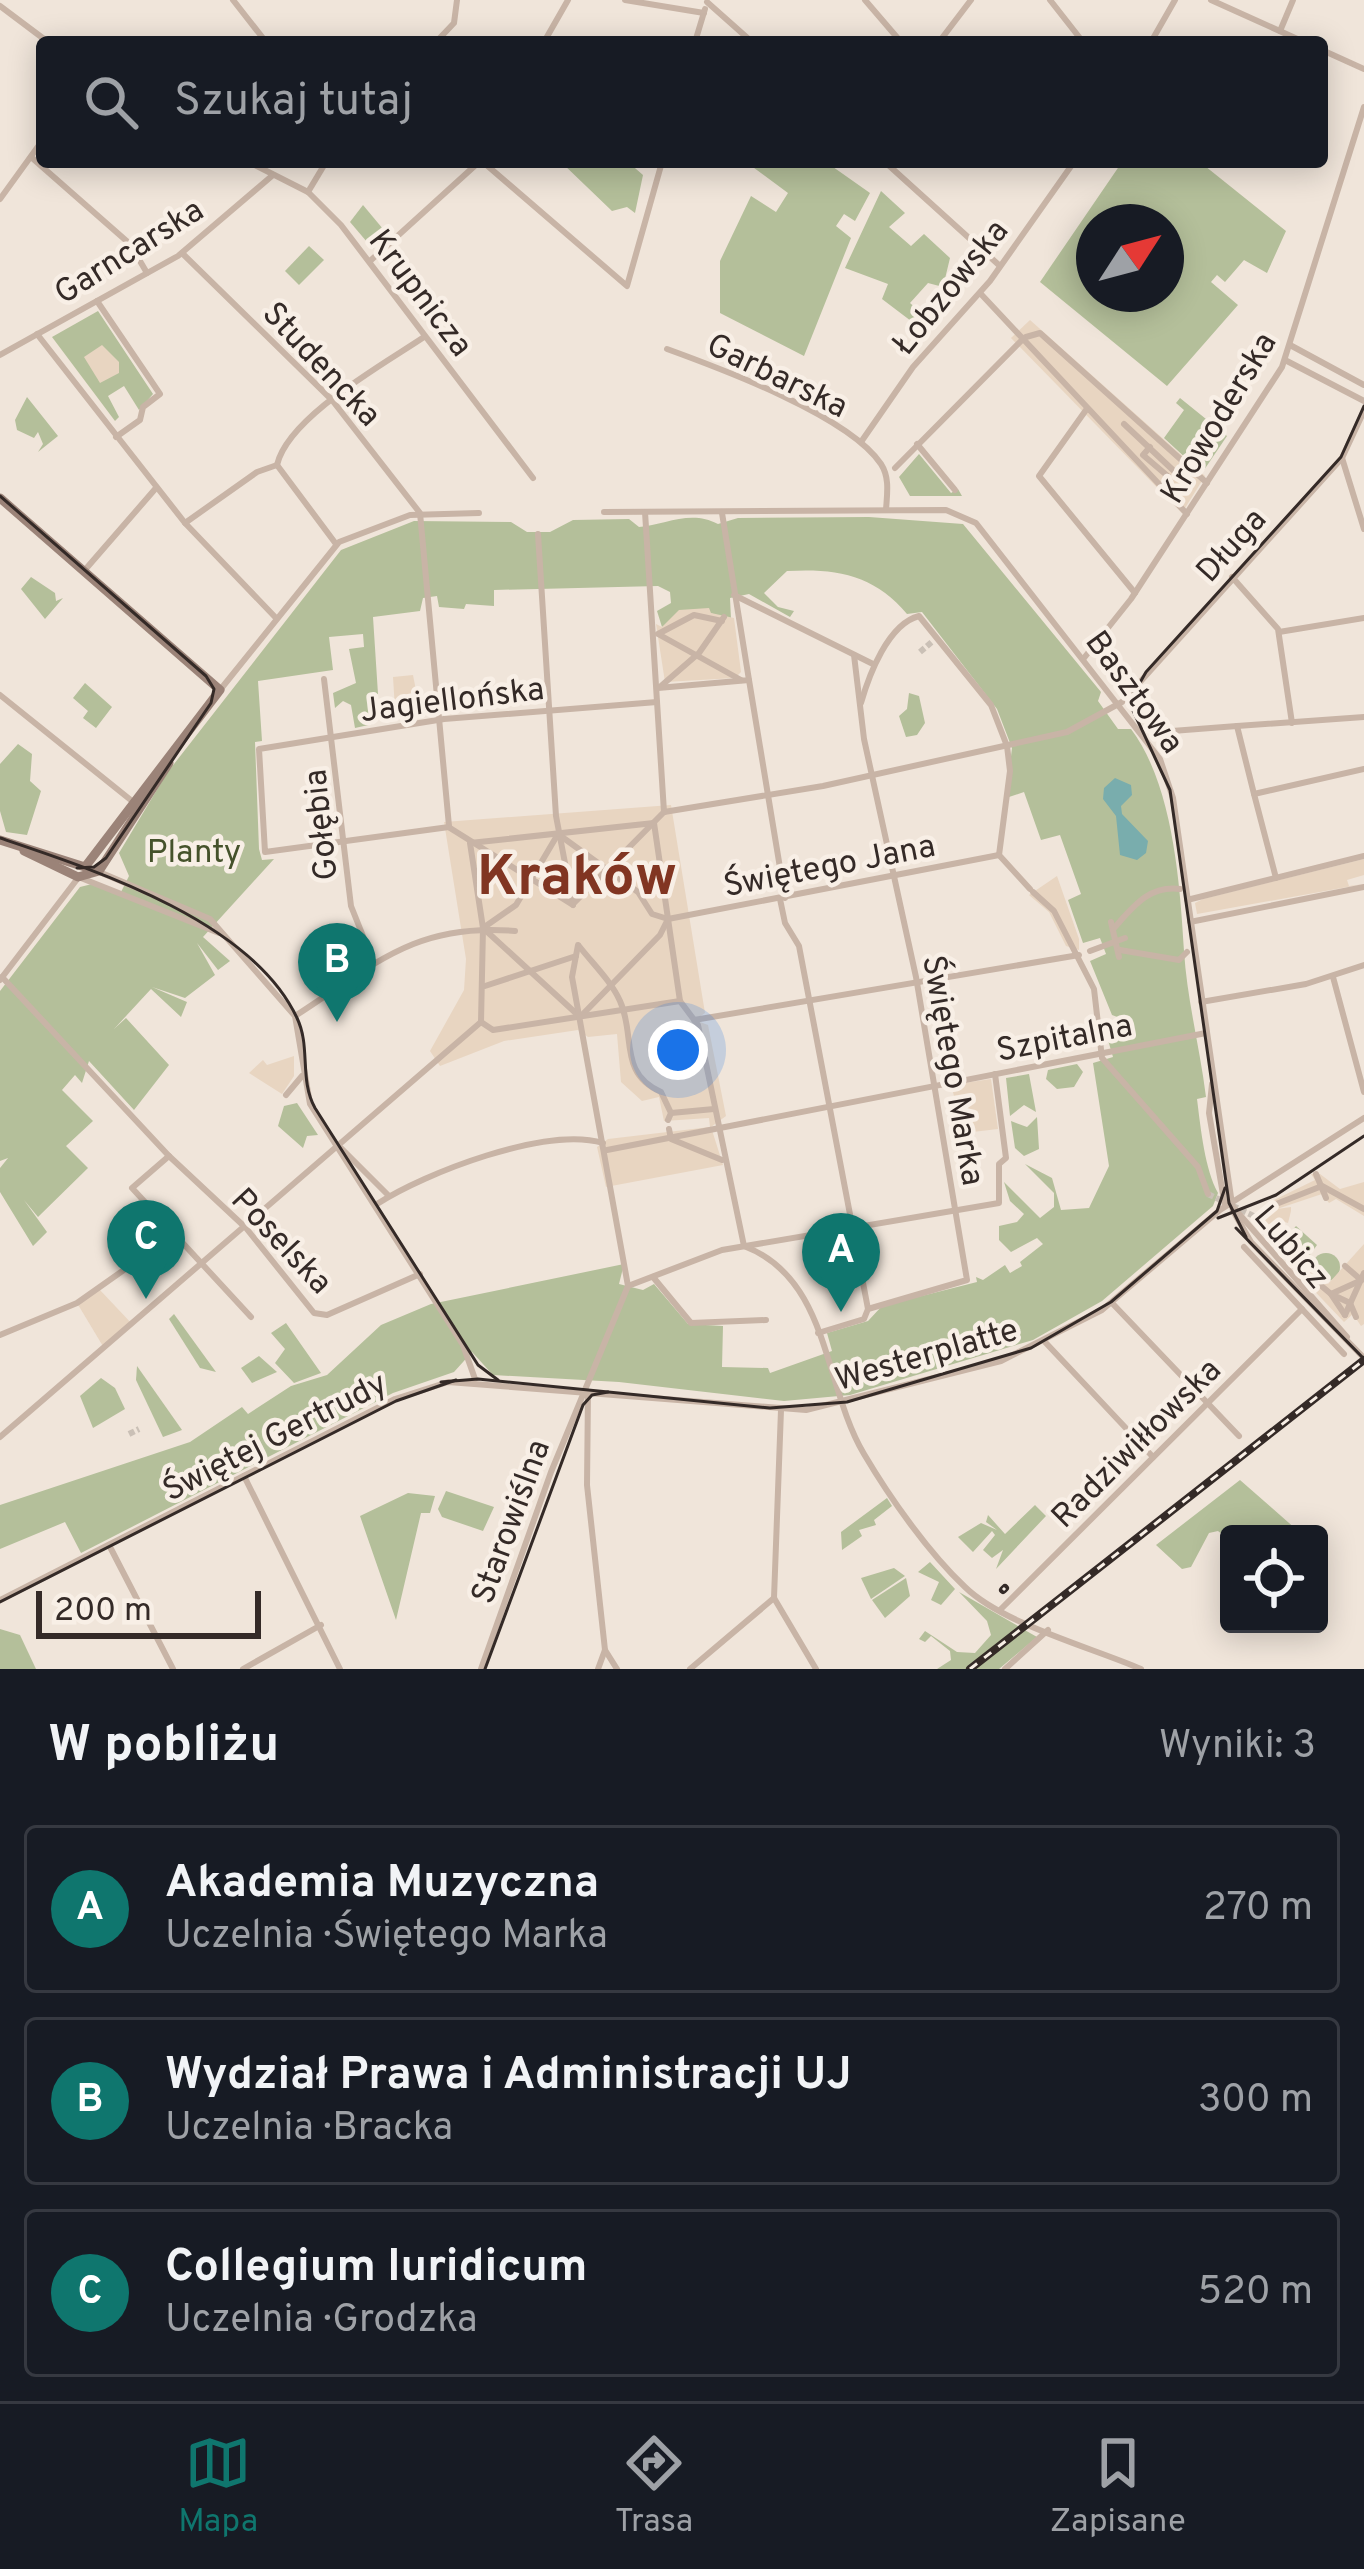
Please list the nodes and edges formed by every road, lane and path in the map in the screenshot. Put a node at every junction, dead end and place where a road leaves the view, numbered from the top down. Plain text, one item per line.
1 (233, 0) edge
2 (457, 0) edge
3 (568, 0) edge
4 (625, 0) edge
5 (865, 0) edge
6 (971, 0) edge
7 (1050, 0) edge
8 (1175, 0) edge
9 (1211, 0) edge
10 (1293, 0) edge
11 (707, 1) edge
12 (0, 6) edge
13 (704, 13) junction
14 (1280, 31) junction
15 (40, 36) edge
16 (261, 36) edge
17 (442, 36) edge
18 (547, 36) edge
19 (697, 36) edge
20 (745, 36) edge
21 (896, 36) edge
22 (944, 36) edge
23 (1079, 36) edge
24 (1154, 36) edge
25 (1291, 36) edge
26 (1328, 53) edge
27 (1364, 69) edge
28 (1364, 107) edge
29 (36, 150) edge
30 (31, 157) junction
31 (36, 161) edge
32 (44, 168) edge
33 (260, 168) edge
34 (322, 168) edge
35 (474, 168) edge
36 (488, 168) edge
37 (660, 168) edge
38 (892, 168) edge
39 (1070, 168) edge
40 (273, 175) junction
41 (308, 192) junction
42 (0, 199) edge
43 (182, 253) junction
44 (370, 261) junction
45 (1000, 266) junction
46 (147, 273) junction
47 (980, 293) junction
48 (97, 301) junction
49 (37, 334) junction
50 (424, 337) junction
51 (1026, 337) junction
52 (1290, 345) junction
53 (667, 349) dead end
54 (0, 355) edge
55 (1285, 360) junction
56 (1364, 385) edge
57 (332, 400) junction
58 (1364, 401) edge
59 (1086, 410) junction
60 (1364, 411) edge
61 (1124, 424) dead end
62 (116, 436) junction
63 (861, 442) junction
64 (917, 444) junction
65 (1150, 447) junction
66 (1342, 458) junction
67 (277, 465) junction
68 (1180, 467) dead end
69 (895, 468) dead end
70 (533, 478) dead end
71 (1207, 483) junction
72 (1164, 484) dead end
73 (156, 488) junction
74 (955, 490) dead end
75 (0, 497) edge
76 (886, 510) junction
77 (722, 511) junction
78 (604, 512) dead end
79 (645, 512) junction
80 (420, 513) junction
81 (479, 513) dead end
82 (1187, 514) junction
83 (185, 523) junction
84 (1364, 529) edge
85 (538, 534) dead end
86 (336, 544) junction
87 (84, 572) junction
88 (1232, 577) junction
89 (1135, 593) junction
90 (734, 595) junction
91 (276, 618) junction
92 (1364, 618) edge
93 (1279, 632) junction
94 (699, 653) junction
95 (854, 655) junction
96 (1084, 658) junction
97 (873, 664) junction
98 (324, 679) dead end
99 (745, 680) junction
100 (658, 688) junction
101 (220, 690) junction
102 (0, 694) edge
103 (657, 702) junction
104 (1120, 703) junction
105 (860, 706) junction
106 (548, 710) junction
107 (1364, 717) edge
108 (437, 719) junction
109 (1292, 723) junction
110 (1237, 726) junction
111 (1172, 731) dead end
112 (333, 736) junction
113 (1006, 746) junction
114 (177, 748) junction
115 (1364, 769) edge
116 (872, 776) junction
117 (1254, 794) junction
118 (770, 796) junction
119 (132, 801) junction
120 (668, 811) junction
121 (654, 823) junction
122 (449, 827) junction
123 (558, 834) junction
124 (346, 839) junction
125 (0, 840) edge
126 (470, 843) junction
127 (999, 855) junction
128 (1364, 856) edge
129 (608, 870) junction
130 (99, 871) junction
131 (82, 872) junction
132 (893, 876) junction
133 (532, 878) junction
134 (1276, 878) junction
135 (1364, 887) edge
136 (1180, 889) dead end
137 (782, 898) junction
138 (1187, 900) junction
139 (573, 904) junction
140 (636, 913) dead end
141 (652, 914) junction
142 (668, 919) junction
143 (1190, 922) junction
144 (482, 928) junction
145 (515, 931) dead end
146 (223, 934) junction
147 (1120, 946) junction
148 (1090, 951) dead end
149 (1187, 952) dead end
150 (1079, 955) junction
151 (576, 956) junction
152 (373, 962) junction
153 (1364, 965) edge
154 (1333, 977) junction
155 (1, 979) edge
156 (916, 983) junction
157 (610, 985) junction
158 (485, 986) junction
159 (810, 1000) junction
160 (680, 1001) junction
161 (1201, 1002) junction
162 (624, 1009) junction
163 (295, 1016) junction
164 (580, 1017) junction
165 (481, 1022) junction
166 (696, 1023) junction
167 (1206, 1033) junction
168 (1101, 1053) junction
169 (995, 1074) junction
170 (303, 1078) junction
171 (932, 1086) junction
172 (1364, 1092) edge
173 (286, 1095) dead end
174 (828, 1106) junction
175 (716, 1109) junction
176 (1364, 1118) edge
177 (670, 1120) junction
178 (719, 1126) junction
179 (671, 1139) junction
180 (338, 1146) junction
181 (605, 1147) junction
182 (169, 1156) junction
183 (722, 1160) dead end
184 (1316, 1174) dead end
185 (1322, 1186) junction
186 (1208, 1194) tunnel mouth
187 (389, 1196) junction
188 (1364, 1196) edge
189 (1326, 1198) dead end
190 (1353, 1199) junction
191 (376, 1204) junction
192 (1228, 1206) junction
193 (1364, 1209) edge
194 (955, 1210) junction
195 (1260, 1219) dead end
196 (853, 1225) junction
197 (246, 1228) junction
198 (172, 1236) junction
199 (744, 1246) junction
200 (1244, 1247) dead end
201 (1345, 1266) dead end
202 (201, 1268) junction
203 (1306, 1273) dead end
204 (420, 1274) junction
205 (653, 1277) junction
206 (1363, 1277) edge
207 (628, 1286) junction
208 (1331, 1294) junction
209 (1112, 1303) junction
210 (1350, 1303) junction
211 (868, 1309) junction
212 (1302, 1309) junction
213 (251, 1317) dead end
214 (1356, 1317) dead end
215 (766, 1320) dead end
216 (818, 1333) junction
217 (0, 1335) edge
218 (1045, 1342) junction
219 (1344, 1354) dead end
220 (1364, 1358) edge
221 (476, 1381) junction
222 (588, 1392) junction
223 (1208, 1403) junction
224 (842, 1404) junction
225 (781, 1410) junction
226 (1240, 1436) dead end
227 (0, 1437) edge
228 (1153, 1457) junction
229 (244, 1476) junction
230 (109, 1545) junction
231 (774, 1598) junction
232 (0, 1600) edge
233 (1001, 1609) junction
234 (321, 1625) junction
235 (1048, 1630) junction
236 (605, 1650) junction
237 (701, 1660) junction
238 (173, 1669) edge
239 (243, 1669) edge
240 (340, 1669) edge
241 (481, 1669) edge
242 (598, 1669) edge
243 (617, 1669) edge
244 (691, 1669) edge
245 (708, 1669) edge
246 (816, 1669) edge
247 (1005, 1669) edge
248 (1141, 1669) edge

1 - 16 street
2 - 17 street
3 - 18 street
4 - 13 street
5 - 21 street
6 - 22 street
7 - 23 street
8 - 24 street
9 - 14 street
10 - 14 street
11 - 13 street
11 - 20 street
12 - 15 street
13 - 19 street
14 - 25 street
26 - 27 street
28 - 52 street, Krowoderska
29 - 30 street
30 - 31 street
30 - 42 street
32 - 46 street
33 - 40 street, Krupnicza
34 - 41 street
35 - 44 street
36 - 37 street
38 - 45 street
39 - 45 street, Łobzowska
40 - 41 street, Krupnicza
40 - 43 street, Garncarska
41 - 44 street, Krupnicza
43 - 46 street, Garncarska
43 - 57 street, Studencka
44 - 50 street, Krupnicza
45 - 47 street, Łobzowska
46 - 48 street, Garncarska
47 - 51 street
47 - 63 street, Łobzowska
48 - 49 street, Garncarska
48 - 62 street
49 - 54 street, Garncarska
49 - 62 street
50 - 57 street
50 - 70 street, Krupnicza
51 - 59 street
51 - 64 street
51 - 71 street
52 - 55 street, Krowoderska
52 - 56 street
53 - 63 street, Garbarska
55 - 58 street
55 - 71 street, Krowoderska
57 - 67 street
57 - 80 street, Studencka
59 - 82 street
59 - 89 street
60 - 66 street, Długa
61 - 65 street
62 - 73 street
63 - 76 street, Garbarska
64 - 69 street
64 - 74 street
65 - 68 street
65 - 72 street
66 - 84 street
66 - 88 street, Długa
67 - 83 street
67 - 86 street
71 - 82 street, Krowoderska
73 - 83 street
73 - 87 street
75 - 87 street
76 - 77 street, Basztowa
76 - 96 street, Basztowa
77 - 79 street, Basztowa
77 - 90 street
78 - 79 street, Basztowa
79 - 100 street
80 - 81 street
80 - 86 street
80 - 108 street
82 - 89 street, Krowoderska
83 - 91 street
85 - 106 street
86 - 91 street
87 - 101 street
88 - 93 street
88 - 104 street, Długa
89 - 96 street, Krowoderska
90 - 95 street
90 - 99 street
91 - 101 street
92 - 93 street
93 - 109 street
94 - 94 street
94 - 99 street
94 - 100 street
95 - 97 street
95 - 105 street, Świętego Marka
96 - 104 street, Basztowa
97 - 105 street, Świętego Marka
97 - 113 street, Świętego Marka
98 - 112 street, Gołębia
99 - 100 street
99 - 118 street
100 - 103 street
101 - 114 street
102 - 119 street
103 - 106 street, Jagiellońska
103 - 120 street
104 - 113 street, Długa
104 - 138 street, Basztowa
105 - 116 street, Świętego Marka
106 - 108 street, Jagiellońska
106 - 123 street
107 - 109 street
108 - 112 street, Jagiellońska
108 - 122 street
109 - 110 street
110 - 111 street
110 - 117 street
112 - 124 street, Gołębia
112 - 124 street, Jagiellońska
113 - 116 street, Długa
113 - 127 street
114 - 119 street
114 - 130 street
115 - 117 street
116 - 118 street, Długa
116 - 132 street, Świętego Marka
117 - 134 street
118 - 120 street, Długa
118 - 137 street
119 - 131 street
120 - 121 street
121 - 123 street
121 - 129 street
121 - 142 street
122 - 124 street
122 - 126 street
123 - 126 street
123 - 129 street
123 - 133 street
123 - 139 street
124 - 152 street, Gołębia
125 - 131 street
126 - 133 street
126 - 144 street
127 - 132 street, Świętego Jana
127 - 150 street
128 - 134 street
129 - 139 street
129 - 141 street
130 - 131 street
130 - 146 street
131 - 146 street
131 - 155 street
132 - 137 street, Świętego Jana
132 - 156 street, Świętego Marka
133 - 139 street
133 - 144 street
134 - 138 street
135 - 143 street
136 - 147 street
137 - 142 street, Świętego Jana
137 - 159 street
138 - 143 street, Basztowa
140 - 141 street
141 - 142 street
142 - 157 street
142 - 160 street
143 - 161 street, Basztowa
144 - 145 street
144 - 152 street
144 - 158 street
144 - 164 street
146 - 163 street
147 - 148 street
147 - 149 street
150 - 156 street
150 - 168 street
151 - 157 street
151 - 158 street
151 - 164 street
152 - 163 street
153 - 154 street
154 - 161 street
154 - 172 street
155 - 182 street, Poselska
156 - 159 street
156 - 171 street, Świętego Marka
157 - 162 street
157 - 164 street
158 - 165 street
159 - 166 street
159 - 174 street
160 - 162 street
160 - 166 street
161 - 167 street, Basztowa
162 - 164 street
162 - 177 street
163 - 170 street
164 - 165 street
164 - 181 street
165 - 180 street
166 - 175 street
167 - 168 street, Szpitalna
167 - 192 street, Basztowa
168 - 169 street, Szpitalna
168 - 186 street
169 - 171 street, Szpitalna
169 - 194 street
170 - 173 street
170 - 180 street
171 - 174 street, Szpitalna
171 - 194 street, Świętego Marka
174 - 178 street, Szpitalna
174 - 196 street
175 - 177 street
175 - 178 street
176 - 192 street, Westerplatte
177 - 179 street
178 - 179 street, Szpitalna
178 - 199 street
179 - 181 street, Szpitalna
179 - 183 street
180 - 187 street
180 - 191 street
180 - 197 street
181 - 187 street, Szpitalna
181 - 207 street
182 - 197 street, Poselska
182 - 198 street
184 - 185 street
185 - 189 street
185 - 190 street
185 - 195 street
187 - 191 street, Szpitalna
188 - 190 street
190 - 193 street
191 - 204 street
192 - 209 street, Westerplatte
192 - 220 street, Lubicz
194 - 196 street
194 - 211 street, Świętego Marka
196 - 199 street
196 - 211 street
197 - 202 street
197 - 204 street, Poselska
198 - 202 street
198 - 217 street
199 - 205 street
199 - 216 street
200 - 212 street, Lubicz
201 - 206 street
202 - 213 street
202 - 227 street
203 - 208 street
204 - 221 street
205 - 207 street
205 - 215 street
206 - 208 street
206 - 210 street
207 - 222 street
208 - 210 street
209 - 218 street, Westerplatte
209 - 223 street
210 - 214 street
211 - 216 street, Świętego Marka
212 - 219 street, Lubicz
212 - 223 street, Radziwiłłowska
216 - 224 street
218 - 224 street, Westerplatte
218 - 228 street
221 - 222 street, Świętej Gertrudy
221 - 229 street, Świętej Gertrudy
222 - 225 street, Westerplatte
222 - 236 street
222 - 241 street, Starowiślna
223 - 226 street
223 - 228 street, Radziwiłłowska
224 - 225 street, Westerplatte
224 - 233 street
225 - 231 street
228 - 233 street, Radziwiłłowska
229 - 230 street, Świętej Gertrudy
229 - 234 street
230 - 232 street, Świętej Gertrudy
230 - 238 street
231 - 237 street
231 - 246 street
233 - 235 street
234 - 239 street
234 - 240 street
235 - 247 street
235 - 248 street
236 - 242 street
236 - 243 street
237 - 244 street
237 - 245 street

